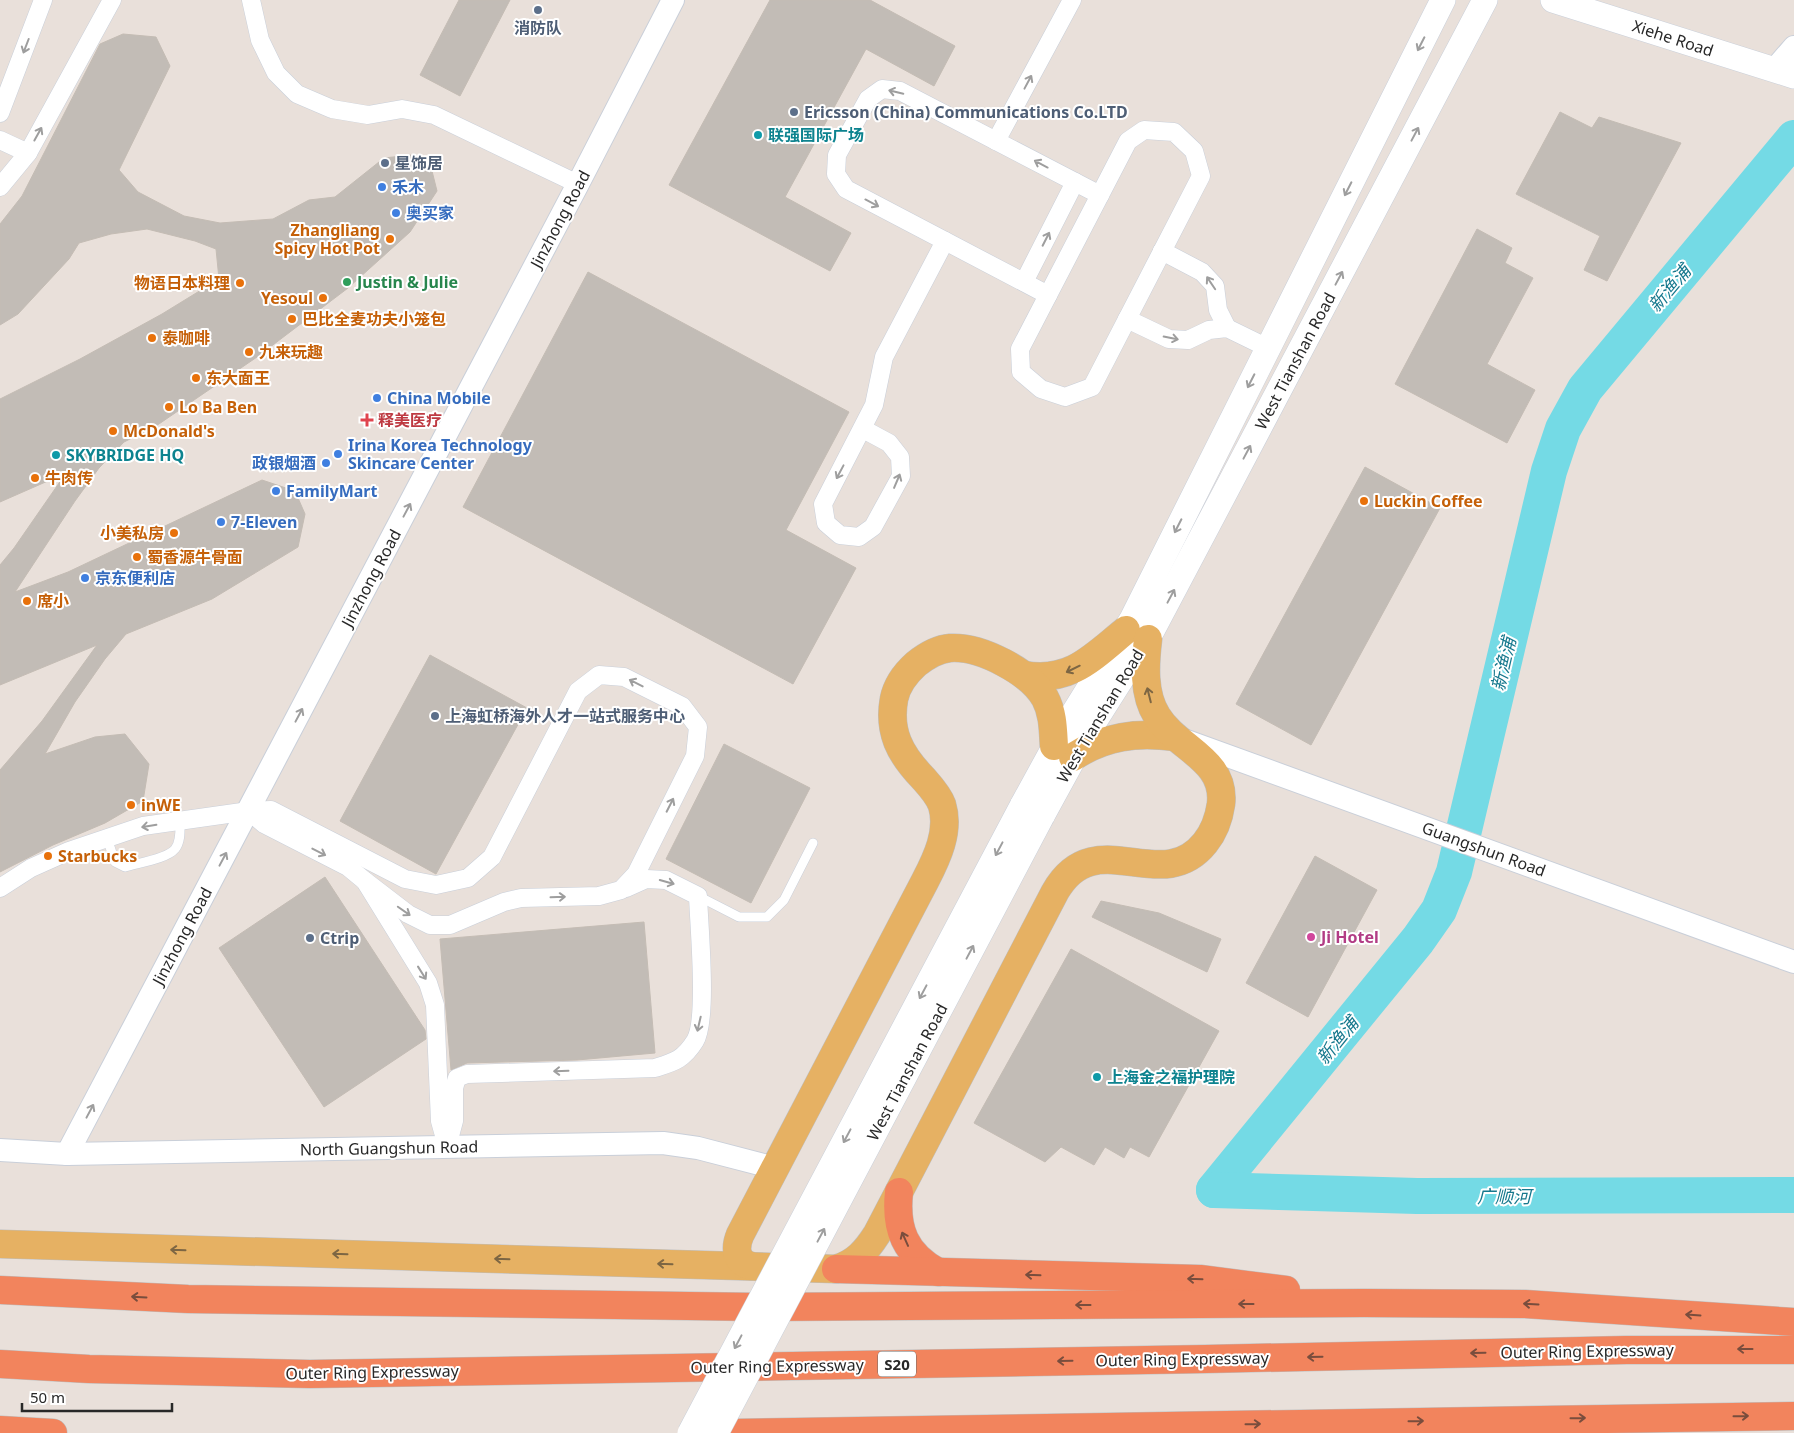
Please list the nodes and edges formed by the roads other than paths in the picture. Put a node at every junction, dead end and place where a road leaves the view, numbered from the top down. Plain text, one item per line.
1 (43, 0) edge
2 (112, 0) edge
3 (251, 0) edge
4 (673, 0) edge
5 (1072, 0) edge
6 (1443, 0) edge
7 (1485, 0) edge
8 (1553, 0) edge
9 (1794, 47) edge
10 (1784, 73) edge
11 (0, 113) edge
12 (0, 140) edge
13 (996, 141) junction
14 (28, 153) junction
15 (1075, 182) junction
16 (578, 184) junction
17 (0, 187) edge
18 (1100, 195) junction
19 (945, 241) junction
20 (1162, 251) junction
21 (1024, 282) junction
22 (1048, 295) junction
23 (1127, 319) junction
24 (1228, 328) junction
25 (1268, 348) junction
26 (863, 429) junction
27 (1137, 634) junction
28 (1024, 675) junction
29 (1174, 737) junction
30 (1064, 751) junction
31 (249, 810) junction
32 (1032, 811) junction
33 (180, 822) junction
34 (107, 838) junction
35 (813, 843) dead end
36 (365, 882) junction
37 (0, 888) edge
38 (621, 890) junction
39 (698, 896) junction
40 (1794, 962) edge
41 (447, 1147) junction
42 (0, 1150) edge
43 (67, 1154) junction
44 (775, 1168) junction
45 (899, 1192) junction
46 (740, 1235) junction
47 (0, 1244) edge
48 (695, 1265) junction
49 (751, 1266) junction
50 (836, 1269) junction
51 (938, 1272) junction
52 (0, 1290) edge
53 (1364, 1303) junction
54 (1794, 1322) edge
55 (1794, 1350) edge
56 (0, 1364) edge
57 (1794, 1416) edge
58 (0, 1430) edge
59 (53, 1433) edge
60 (690, 1433) edge
61 (716, 1433) edge
62 (732, 1433) edge

1 -> 11 street
14 -> 2 street
3 - 16 street
4 - 16 street, Jinzhong Road
13 -> 5 street
6 -> 25 main road, West Tianshan Road
27 -> 7 main road, West Tianshan Road
8 - 10 main road, Xiehe Road
9 - 10 street
12 - 14 street
15 -> 13 street
13 -> 19 street
14 - 17 street
15 - 18 street
21 -> 15 street
31 -> 16 street, Jinzhong Road
18 - 20 street
18 - 22 street
19 - 21 street
19 - 26 street
20 - 23 street
24 -> 20 street
21 - 22 street
22 - 23 street
23 -> 24 street
24 - 25 street
25 -> 27 main road, West Tianshan Road
26 -> 26 street
27 -> 28 main road
29 -> 27 main road
27 - 30 main road, West Tianshan Road
28 - 30 main road
28 - 44 main road
29 - 30 main road
29 - 40 street, Guangshun Road
29 - 45 main road
30 - 32 main road, West Tianshan Road
31 - 33 street
31 -> 36 street
38 -> 31 street
43 -> 31 street, Jinzhong Road
32 -> 60 main road, West Tianshan Road, bridge
61 -> 32 main road, West Tianshan Road, bridge
33 -> 34 street
33 - 34 lane
34 - 37 street
35 - 39 lane
36 -> 38 street
36 -> 41 street
38 -> 39 street
39 -> 41 street
41 - 43 street, North Guangshun Road
41 - 44 street, North Guangshun Road
42 - 43 street, North Guangshun Road
44 - 46 main road
45 - 50 main road
51 -> 45 highway
46 - 48 main road
46 - 49 main road
48 -> 47 main road
48 - 49 main road
49 - 50 main road
50 - 51 highway
53 -> 51 highway
53 -> 52 highway
54 -> 53 highway
55 -> 56 highway, Outer Ring Expressway / S20
62 -> 57 highway
58 - 59 highway

